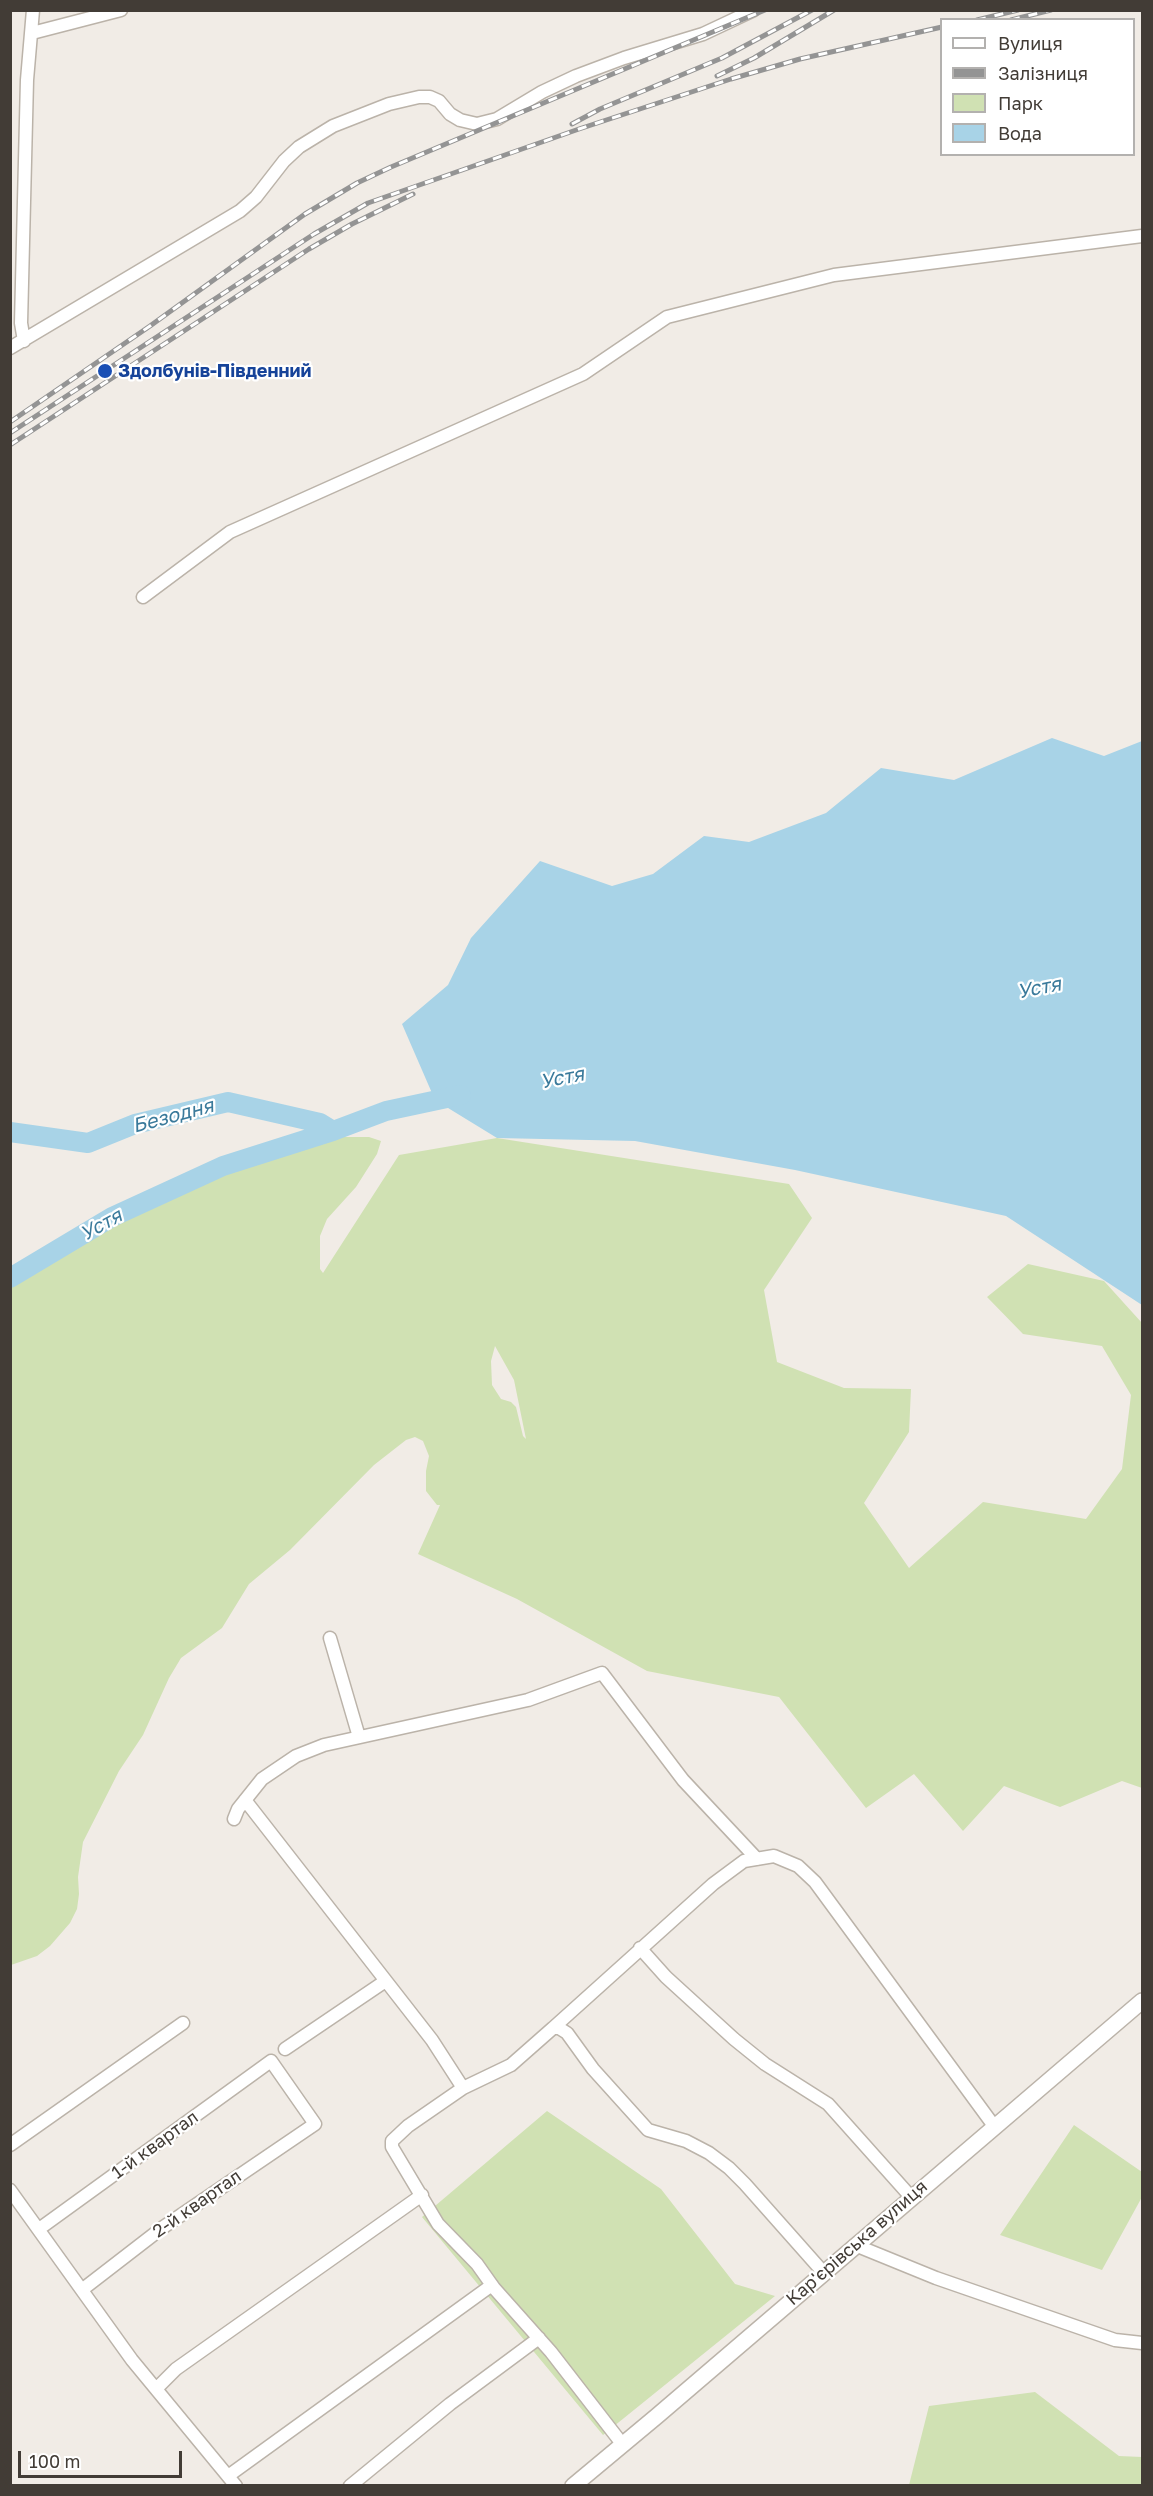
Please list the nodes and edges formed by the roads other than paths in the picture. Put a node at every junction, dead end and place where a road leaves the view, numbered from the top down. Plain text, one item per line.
1 (33, 10) edge
2 (121, 10) edge
3 (754, 10) edge
4 (32, 33) junction
5 (1143, 236) edge
6 (24, 341) junction
7 (10, 348) edge
8 (142, 597) dead end
9 (330, 1638) dead end
10 (360, 1737) junction
11 (244, 1800) junction
12 (234, 1819) dead end
13 (757, 1859) junction
14 (640, 1948) junction
15 (384, 1982) junction
16 (1143, 2001) edge
17 (183, 2023) dead end
18 (553, 2028) junction
19 (285, 2049) dead end
20 (463, 2088) junction
21 (315, 2124) joint
22 (994, 2126) junction
23 (10, 2145) edge
24 (10, 2190) edge
25 (422, 2195) junction
26 (911, 2197) junction
27 (39, 2229) junction
28 (855, 2245) junction
29 (823, 2272) junction
30 (492, 2285) junction
31 (83, 2289) junction
32 (539, 2338) junction
33 (1143, 2343) edge
34 (156, 2389) junction
35 (623, 2445) junction
36 (232, 2481) edge
37 (350, 2486) edge
38 (573, 2486) edge

1 - 4 street
2 - 4 street
3 - 6 street
4 - 6 street
5 - 8 street
6 - 7 street
9 - 10 street
10 - 11 street
10 - 13 street
11 - 12 street
11 - 15 street
13 - 14 street
13 - 22 street
14 - 18 street
14 - 26 street
15 - 19 street
15 - 20 street
16 - 22 street, Кар'єрівська вулиця
17 - 23 street
18 - 20 street
18 - 29 street
20 - 25 street
21 - 27 street, 1-й квартал
21 - 31 street, 2-й квартал
22 - 26 street, Кар'єрівська вулиця
24 - 27 street
25 - 30 street
25 - 34 street
26 - 28 street, Кар'єрівська вулиця
27 - 31 street
28 - 29 street, Кар'єрівська вулиця
28 - 33 street
29 - 35 street, Кар'єрівська вулиця
30 - 32 street
30 - 36 street
31 - 34 street
32 - 35 street
32 - 37 street
34 - 36 street
35 - 38 street, Кар'єрівська вулиця

